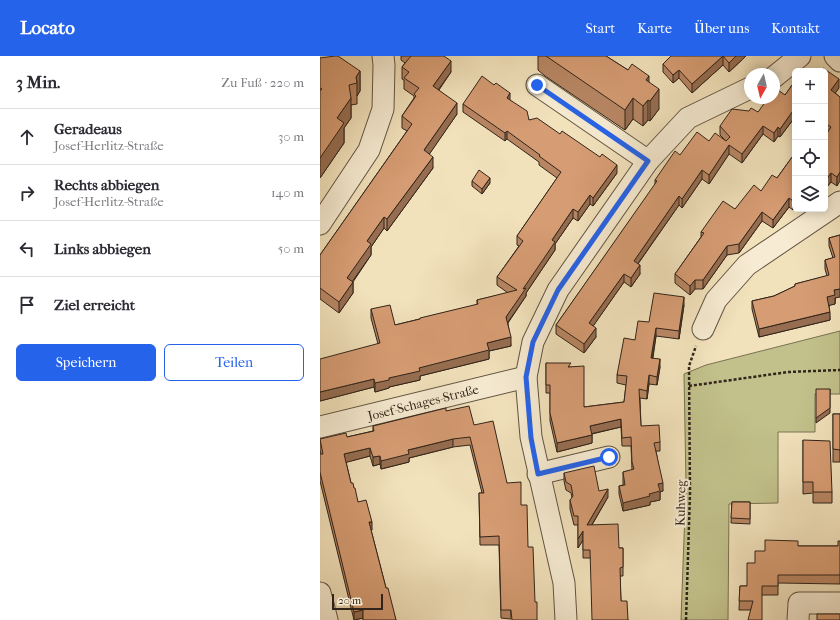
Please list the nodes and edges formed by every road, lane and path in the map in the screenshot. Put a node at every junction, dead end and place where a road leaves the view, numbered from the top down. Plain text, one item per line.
1 (383, 56) edge
2 (800, 56) edge
3 (835, 56) edge
4 (840, 62) edge
5 (780, 72) edge
6 (537, 85) dead end
7 (744, 91) edge
8 (648, 161) junction
9 (840, 202) edge
10 (320, 224) edge
11 (702, 329) joint
12 (840, 370) edge
13 (526, 377) junction
14 (689, 386) junction
15 (320, 427) edge
16 (609, 457) dead end
17 (538, 474) junction
18 (320, 593) edge
19 (840, 602) edge
20 (327, 620) edge
21 (566, 620) edge
22 (686, 620) edge
23 (798, 620) edge

1 - 10 street
2 - 5 street
3 - 4 street
6 - 8 street
7 - 8 street
8 - 13 street
9 - 11 street
11 - 14 path, Kuhweg
12 - 14 path
13 - 15 street, Josef-Schages-Straße
13 - 17 street
14 - 22 path, Kuhweg
16 - 17 street
17 - 21 street
18 - 20 street
19 - 23 street

